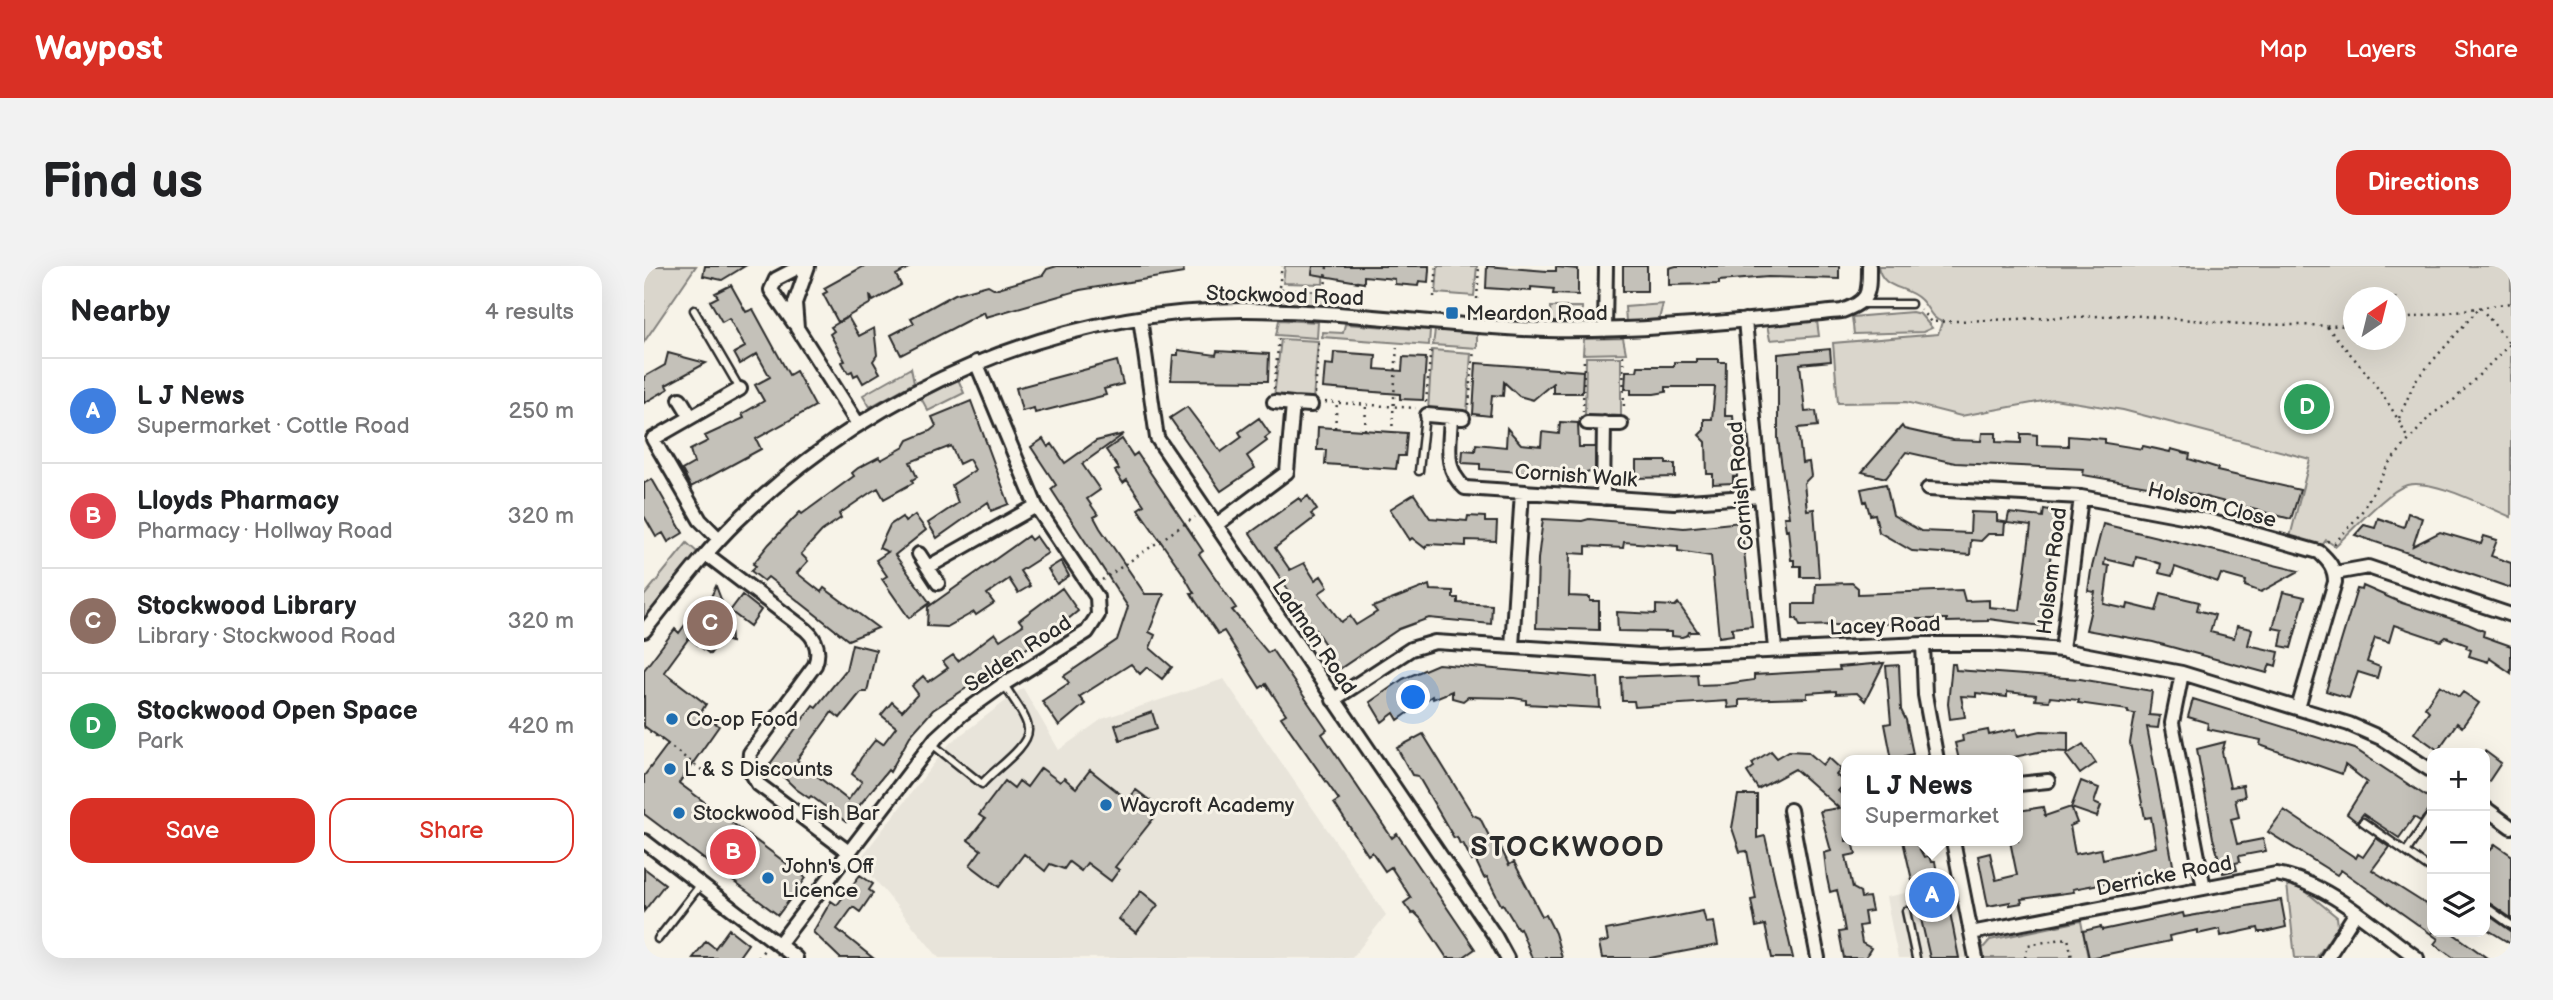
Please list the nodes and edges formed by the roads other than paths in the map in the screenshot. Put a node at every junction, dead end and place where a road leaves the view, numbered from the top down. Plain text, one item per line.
1 (801, 266) edge
2 (808, 266) edge
3 (1606, 266) edge
4 (1869, 266) edge
5 (1862, 304) junction
6 (1911, 304) road end
7 (694, 310) dead end
8 (1140, 318) junction
9 (1745, 320) junction
10 (797, 328) junction
11 (1605, 330) junction
12 (976, 362) junction
13 (740, 389) joint
14 (681, 399) dead end
15 (1274, 402) road end
16 (1313, 403) road end
17 (1293, 404) junction
18 (1426, 412) joint
19 (691, 417) junction
20 (1587, 423) road end
21 (858, 424) junction
22 (1604, 424) junction
23 (1621, 424) road end
24 (649, 442) edge
25 (1419, 471) dead end
26 (1928, 489) dead end
27 (1522, 492) junction
28 (1761, 496) junction
29 (2081, 497) junction
30 (1604, 498) junction
31 (1036, 506) junction
32 (1216, 525) junction
33 (719, 539) junction
34 (706, 554) junction
35 (919, 554) dead end
36 (928, 567) junction
37 (2335, 573) junction
38 (939, 583) dead end
39 (2511, 615) edge
40 (644, 631) edge
41 (1923, 644) junction
42 (1512, 646) junction
43 (1776, 649) junction
44 (2062, 650) junction
45 (2182, 673) junction
46 (1004, 684) junction
47 (1333, 700) junction
48 (2298, 708) junction
49 (932, 744) junction
50 (1936, 755) edge
51 (2427, 768) edge
52 (2048, 781) dead end
53 (2023, 783) edge
54 (1790, 810) dead end
55 (2489, 811) edge
56 (2427, 820) edge
57 (2363, 822) dead end
58 (2511, 827) edge
59 (644, 841) edge
60 (1953, 846) edge
61 (2406, 852) junction
62 (850, 853) junction
63 (2427, 867) edge
64 (701, 884) junction
65 (2204, 888) junction
66 (2490, 910) edge
67 (1906, 911) dead end
68 (2355, 914) junction
69 (2511, 925) edge
70 (1970, 933) junction
71 (658, 939) dead end
72 (779, 944) junction
73 (796, 958) edge
74 (1507, 958) edge
75 (1818, 958) edge
76 (1916, 958) edge
77 (1976, 958) edge
78 (2328, 958) edge
79 (2417, 958) edge

1 - 10 street
2 - 10 street
3 - 11 street
4 - 5 street
5 - 6 lane
5 - 9 street, Stockwood Road
7 - 13 lane
8 - 11 street, Stockwood Road
8 - 12 street, Stockwood Road
8 - 32 street, Ladman Road
9 - 11 street, Stockwood Road
9 - 28 street, Cornish Road
10 - 21 street
12 - 21 street, Stockwood Road
12 - 31 street, Selden Road
13 - 19 street
14 - 19 street
15 - 17 street
16 - 17 street
17 - 32 street
18 - 25 lane
18 - 27 street, Cornish Walk
19 - 24 street
20 - 22 street
21 - 33 street, Stockwood Road
22 - 23 street
22 - 30 street
24 - 33 street
26 - 29 street, Holsom Close
27 - 30 street, Cornish Walk
27 - 42 street
28 - 30 street, Cornish Walk
28 - 43 street, Cornish Road
29 - 37 street, Holsom Close
29 - 44 street, Holsom Road
31 - 36 street
31 - 46 street, Selden Road
32 - 47 street, Ladman Road
33 - 34 street, Stockwood Road
34 - 40 street, Stockwood Road
34 - 62 street
35 - 36 street
36 - 38 street
37 - 39 street
37 - 48 street
41 - 43 street, Lacey Road
41 - 44 street, Lacey Road
41 - 50 street
42 - 43 street, Lacey Road
42 - 47 street, Lacey Road
44 - 45 street, Lacey Road
45 - 48 street, Lacey Road
45 - 65 street
46 - 49 street, Selden Road
46 - 49 lane
47 - 74 street, Ladman Road
48 - 51 street, Lacey Road
49 - 62 street, Selden Road
52 - 53 street
54 - 75 street
55 - 58 street
56 - 61 lane
57 - 61 lane
59 - 64 street
60 - 70 street
61 - 63 lane
62 - 72 street, Selden Road
64 - 71 lane
64 - 72 street
65 - 68 street, Derricke Road
65 - 70 street, Derricke Road
66 - 69 lane
67 - 76 lane
68 - 78 street
68 - 79 street, Derricke Road
70 - 77 street
72 - 73 street

